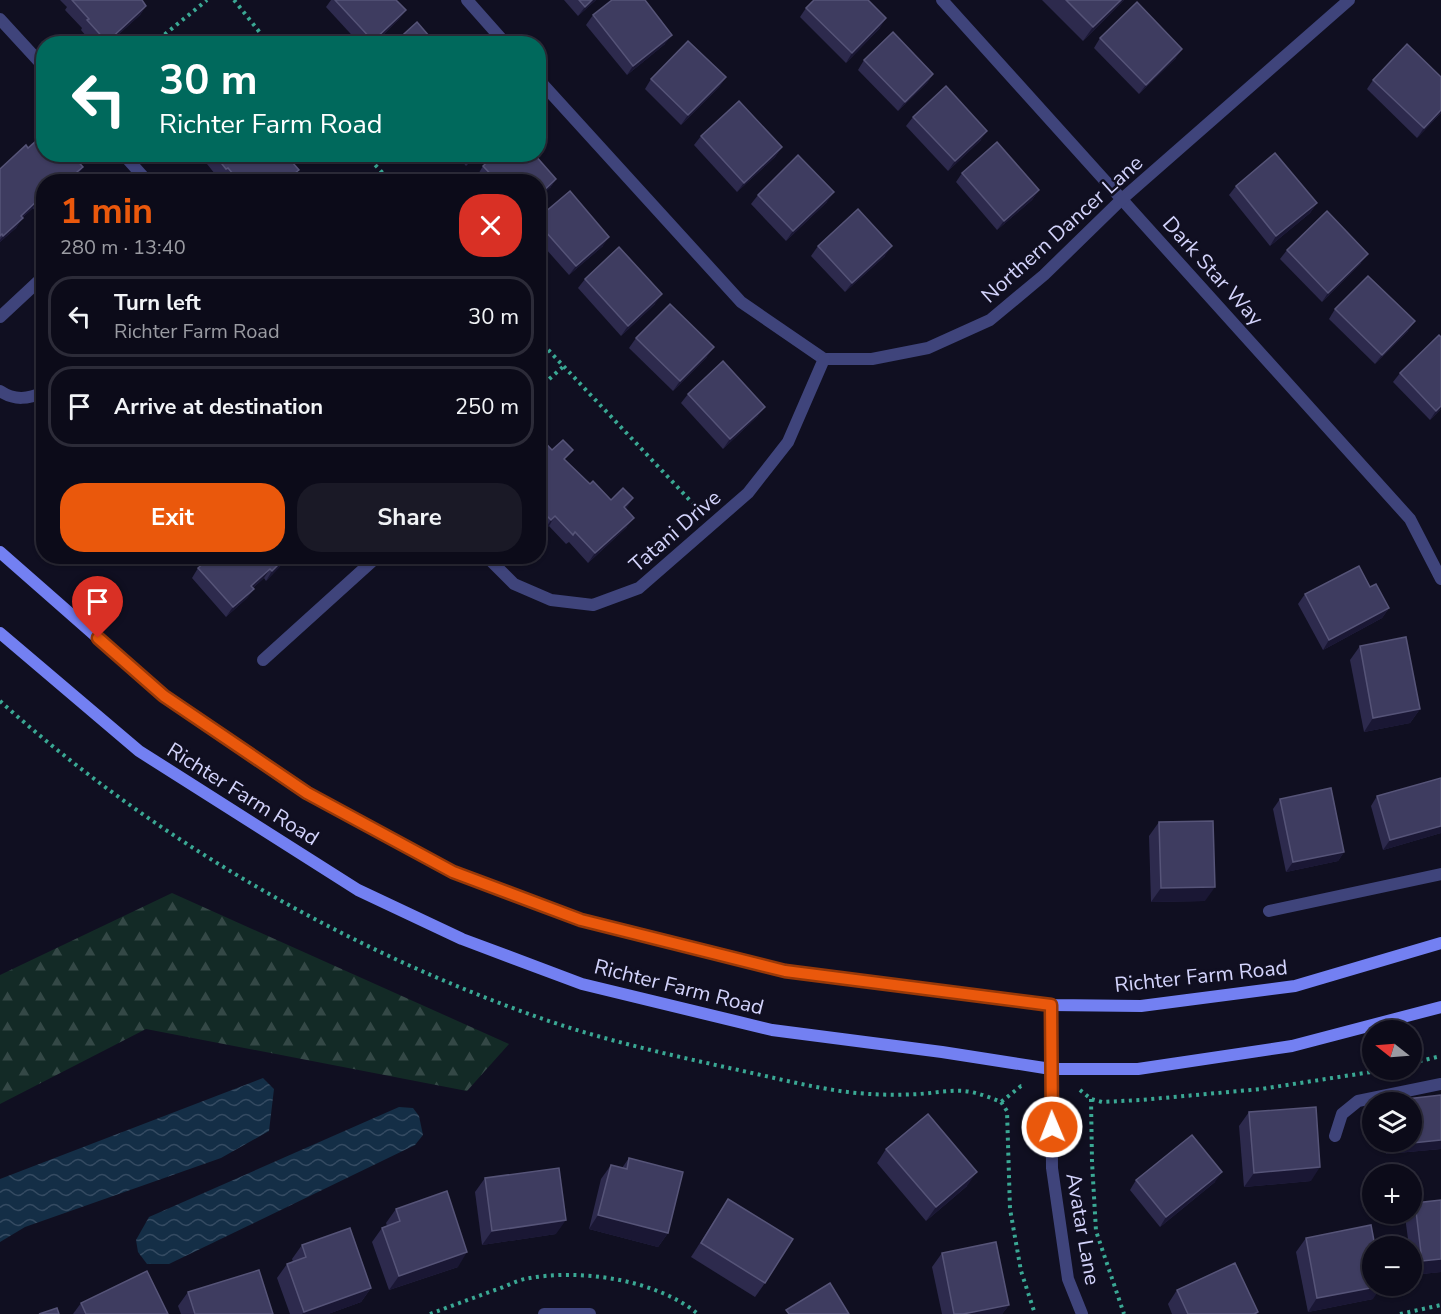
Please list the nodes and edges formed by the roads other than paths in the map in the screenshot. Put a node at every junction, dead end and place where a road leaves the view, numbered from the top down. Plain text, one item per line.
1 (467, 0) edge
2 (942, 0) edge
3 (1349, 0) edge
4 (0, 19) edge
5 (499, 36) edge
6 (36, 58) edge
7 (546, 88) edge
8 (130, 162) edge
9 (140, 174) edge
10 (1122, 199) junction
11 (36, 283) edge
12 (0, 317) edge
13 (824, 359) junction
14 (0, 391) edge
15 (36, 396) edge
16 (0, 552) edge
17 (369, 564) edge
18 (494, 564) edge
19 (1441, 579) edge
20 (0, 633) edge
21 (263, 660) dead end
22 (1441, 874) edge
23 (1269, 911) dead end
24 (1441, 943) edge
25 (1051, 1005) junction
26 (1441, 1007) edge
27 (1051, 1069) junction
28 (1441, 1084) edge
29 (1335, 1136) dead end
30 (544, 1314) edge
31 (590, 1314) edge
32 (1082, 1314) edge

1 - 5 street
2 - 10 street, Dark Star Way
3 - 10 street, Northern Dancer Lane
4 - 6 street
7 - 13 street
8 - 9 street
10 - 13 street, Northern Dancer Lane
10 - 19 street, Dark Star Way
11 - 12 street
13 - 18 street, Tatani Drive
14 - 15 street
16 - 25 main road, Richter Farm Road
17 - 21 street
20 - 27 main road, Richter Farm Road
22 - 23 street
24 - 25 main road, Richter Farm Road
25 - 27 street, Avatar Lane
26 - 27 main road, Richter Farm Road
27 - 32 street, Avatar Lane
28 - 29 street
30 - 31 street

